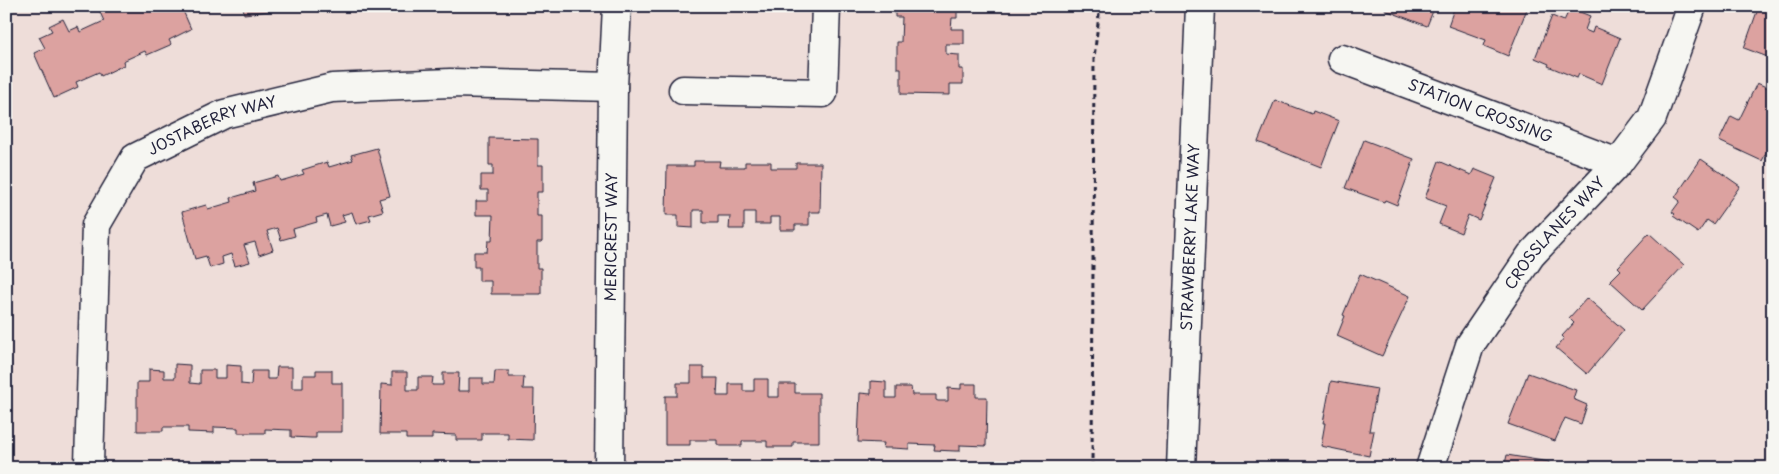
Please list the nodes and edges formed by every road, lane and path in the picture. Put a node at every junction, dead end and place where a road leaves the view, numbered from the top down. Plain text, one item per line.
1 (618, 6) edge
2 (826, 6) edge
3 (1100, 6) edge
4 (1200, 6) edge
5 (1692, 6) edge
6 (1342, 59) dead end
7 (613, 87) junction
8 (683, 90) dead end
9 (1618, 163) junction
10 (92, 468) edge
11 (609, 468) edge
12 (1092, 468) edge
13 (1181, 468) edge
14 (1430, 468) edge

1 - 7 street, MERICREST WAY
2 - 8 street
3 - 12 path
4 - 13 street, STRAWBERRY LAKE WAY
5 - 9 street, CROSSLANES WAY
6 - 9 street, STATION CROSSING
7 - 10 street, JOSTABERRY WAY
7 - 11 street, MERICREST WAY
9 - 14 street, CROSSLANES WAY

